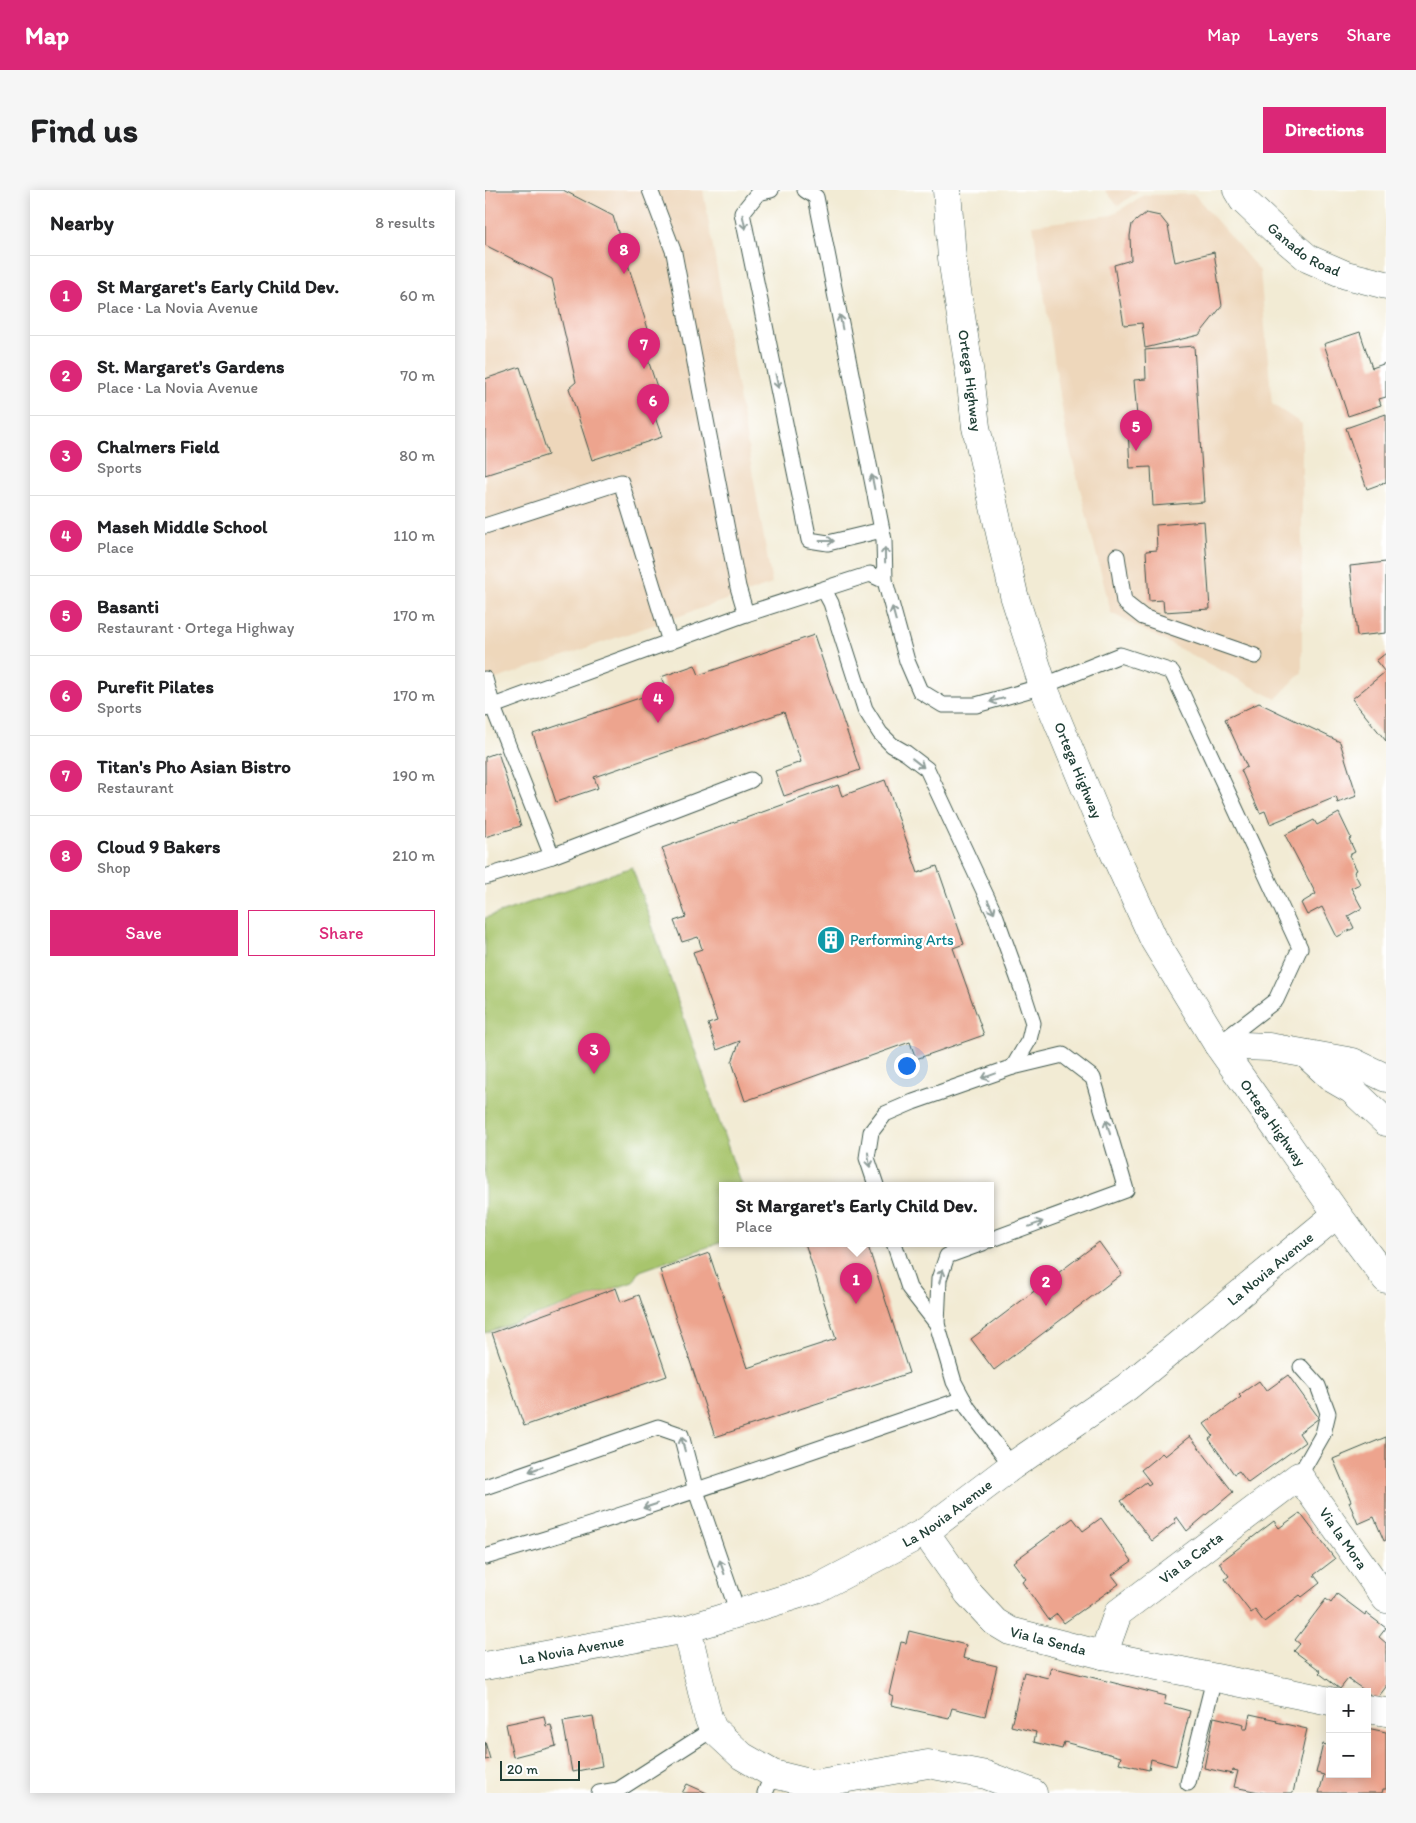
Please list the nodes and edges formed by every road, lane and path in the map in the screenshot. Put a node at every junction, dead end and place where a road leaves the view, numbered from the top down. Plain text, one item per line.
1 (650, 190) edge
2 (771, 190) edge
3 (805, 190) edge
4 (947, 190) edge
5 (1237, 190) edge
6 (1386, 285) edge
7 (485, 526) edge
8 (882, 530) junction
9 (1117, 556) dead end
10 (885, 581) junction
11 (825, 590) junction
12 (746, 614) junction
13 (670, 642) junction
14 (1255, 656) dead end
15 (485, 679) edge
16 (1043, 686) junction
17 (489, 708) edge
18 (751, 780) dead end
19 (552, 856) junction
20 (485, 877) edge
21 (1218, 1045) junction
22 (1305, 1054) junction
23 (1013, 1067) junction
24 (1386, 1078) edge
25 (1386, 1122) edge
26 (875, 1182) edge
27 (1337, 1214) junction
28 (994, 1239) edge
29 (895, 1247) edge
30 (972, 1247) edge
31 (1386, 1279) edge
32 (937, 1324) junction
33 (1301, 1367) dead end
34 (963, 1398) junction
35 (1012, 1466) junction
36 (1299, 1476) junction
37 (485, 1487) edge
38 (696, 1491) junction
39 (925, 1532) junction
40 (485, 1557) edge
41 (1386, 1599) edge
42 (738, 1613) junction
43 (687, 1630) junction
44 (1103, 1655) junction
45 (485, 1666) edge
46 (1214, 1679) junction
47 (1326, 1700) edge
48 (1371, 1710) edge
49 (1386, 1712) edge
50 (713, 1729) junction
51 (1188, 1783) dead end
52 (769, 1784) edge
53 (854, 1785) edge
54 (599, 1793) edge
55 (1033, 1793) edge

1 - 12 lane
2 -> 8 lane
8 -> 3 lane
4 - 16 main road, Ortega Highway
5 - 6 main road, Ganado Road
7 - 13 lane
10 -> 8 lane
9 - 14 lane
10 - 11 lane
16 -> 10 lane
11 - 12 lane
11 -> 23 lane
12 - 13 lane
13 - 17 lane
15 - 17 lane
16 - 21 main road, Ortega Highway
16 - 21 lane
17 - 19 lane
18 - 19 lane
19 - 20 lane
21 - 22 main road
21 - 27 main road, Ortega Highway
22 - 24 main road
22 - 25 main road
23 -> 26 lane
28 -> 23 lane
27 - 31 main road, Ortega Highway
27 - 35 main road, La Novia Avenue
29 - 32 lane
32 -> 30 lane
32 - 34 lane
33 - 36 lane
34 - 35 lane
34 - 38 lane
35 - 39 main road, La Novia Avenue
36 - 41 main road, Via la Mora
36 - 44 main road, Via la Carta
38 -> 37 lane
38 -> 40 lane
42 -> 38 lane
39 - 42 main road, La Novia Avenue
39 - 44 main road, Via la Senda
42 - 43 main road, La Novia Avenue
43 - 45 main road, La Novia Avenue
43 - 50 main road
44 - 46 main road, Via la Senda
46 - 47 main road, Via la Senda
46 - 51 lane
48 - 49 main road
50 - 52 main road
50 - 54 lane
52 - 53 main road
53 - 55 main road

